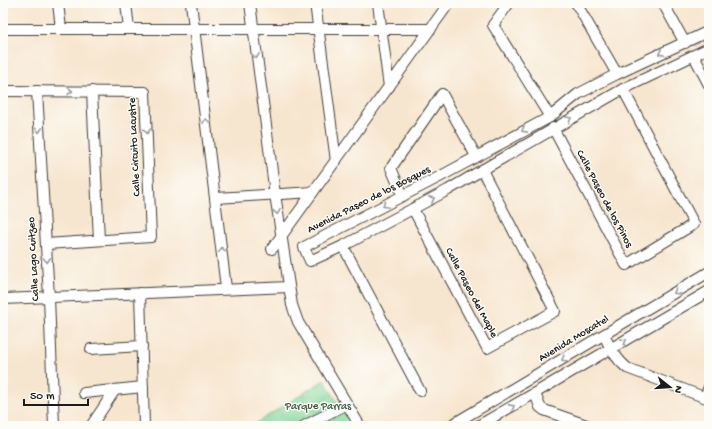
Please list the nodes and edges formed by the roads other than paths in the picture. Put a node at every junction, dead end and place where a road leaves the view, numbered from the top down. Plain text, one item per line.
1 (58, 3) edge
2 (126, 3) edge
3 (191, 3) edge
4 (250, 3) edge
5 (315, 3) edge
6 (378, 3) edge
7 (509, 3) edge
8 (576, 3) edge
9 (663, 3) edge
10 (445, 6) edge
11 (253, 28) junction
12 (381, 28) junction
13 (3, 29) edge
14 (61, 29) junction
15 (129, 29) junction
16 (194, 29) junction
17 (318, 29) junction
18 (431, 29) junction
19 (709, 31) edge
20 (685, 43) junction
21 (709, 48) edge
22 (694, 56) junction
23 (617, 74) junction
24 (709, 85) edge
25 (389, 87) junction
26 (623, 89) junction
27 (3, 91) edge
28 (37, 91) junction
29 (92, 91) junction
30 (578, 94) junction
31 (586, 110) junction
32 (550, 117) junction
33 (553, 128) junction
34 (476, 156) junction
35 (336, 161) junction
36 (482, 170) junction
37 (441, 176) junction
38 (448, 190) junction
39 (313, 192) junction
40 (275, 194) junction
41 (403, 196) junction
42 (216, 198) junction
43 (413, 209) junction
44 (281, 236) junction
45 (99, 240) junction
46 (46, 244) junction
47 (343, 246) junction
48 (272, 249) dead end
49 (709, 272) edge
50 (289, 287) junction
51 (226, 288) junction
52 (709, 291) edge
53 (140, 293) junction
54 (48, 297) junction
55 (3, 299) edge
56 (604, 336) junction
57 (142, 346) junction
58 (90, 349) dead end
59 (610, 349) junction
60 (143, 387) junction
61 (709, 387) edge
62 (115, 390) junction
63 (420, 391) dead end
64 (84, 393) dead end
65 (535, 394) junction
66 (707, 398) edge
67 (346, 404) junction
68 (54, 426) edge
69 (91, 426) edge
70 (144, 426) edge
71 (304, 426) edge
72 (360, 426) edge
73 (450, 426) edge
74 (478, 426) edge
75 (589, 426) edge

1 - 14 street
2 - 15 street
3 - 16 street
4 - 11 street
5 - 17 street
6 - 12 street
7 - 32 street
8 - 23 street
9 - 20 street
10 - 18 street
11 - 16 street
11 - 17 street
11 -> 40 street
12 - 17 street
12 - 18 street
12 - 25 street
13 - 14 street
14 - 15 street
15 - 16 street
42 -> 16 street
17 - 35 street
18 - 25 street
19 - 20 street, Avenida Paseo de los Bosques
20 -> 23 street, Avenida Paseo de los Bosques
21 - 22 street, Avenida Paseo de los Bosques
22 - 24 street
22 - 26 street, Avenida Paseo de los Bosques
23 - 30 street, Avenida Paseo de los Bosques
25 - 35 street
26 - 31 street, Avenida Paseo de los Bosques
26 - 33 street, Calle Paseo de los Pinos
27 - 28 street, Calle Circuito Lacustre
28 -> 29 street, Calle Circuito Lacustre
28 -> 46 street, Calle Lago Cuitzeo
29 - 45 street
29 -> 45 street, Calle Circuito Lacustre
30 - 31 street
30 - 32 street, Avenida Paseo de los Bosques
33 -> 31 street, Avenida Paseo de los Bosques
32 -> 34 street, Avenida Paseo de los Bosques
33 - 36 street, Avenida Paseo de los Bosques
34 - 37 street, Avenida Paseo de los Bosques
34 - 41 street
35 - 39 street
36 - 38 street, Avenida Paseo de los Bosques
36 - 43 street, Calle Paseo del Maple
37 - 38 street
37 - 41 street, Avenida Paseo de los Bosques
43 -> 38 street, Avenida Paseo de los Bosques
39 - 40 street
39 - 44 street
40 - 42 street
40 -> 44 street
41 -> 47 street, Avenida Paseo de los Bosques
51 -> 42 street
43 - 47 street, Avenida Paseo de los Bosques
44 - 48 street
44 - 50 street
45 - 46 street, Calle Circuito Lacustre
46 -> 54 street, Calle Lago Cuitzeo
47 - 63 street
49 -> 56 street, Avenida Moscatel
50 - 51 street
50 - 67 street
51 - 53 street
59 -> 52 street
53 - 54 street
53 - 57 street
54 - 55 street
54 - 68 street, Calle Lago Cuitzeo
56 - 59 street
56 -> 73 street, Avenida Moscatel
57 - 58 street
57 - 60 street
59 - 65 street
59 - 66 street
60 - 62 street
60 - 70 street
61 - 66 street
62 - 64 street
62 - 69 street
74 -> 65 street
65 - 75 street
67 - 71 street
67 - 72 street

